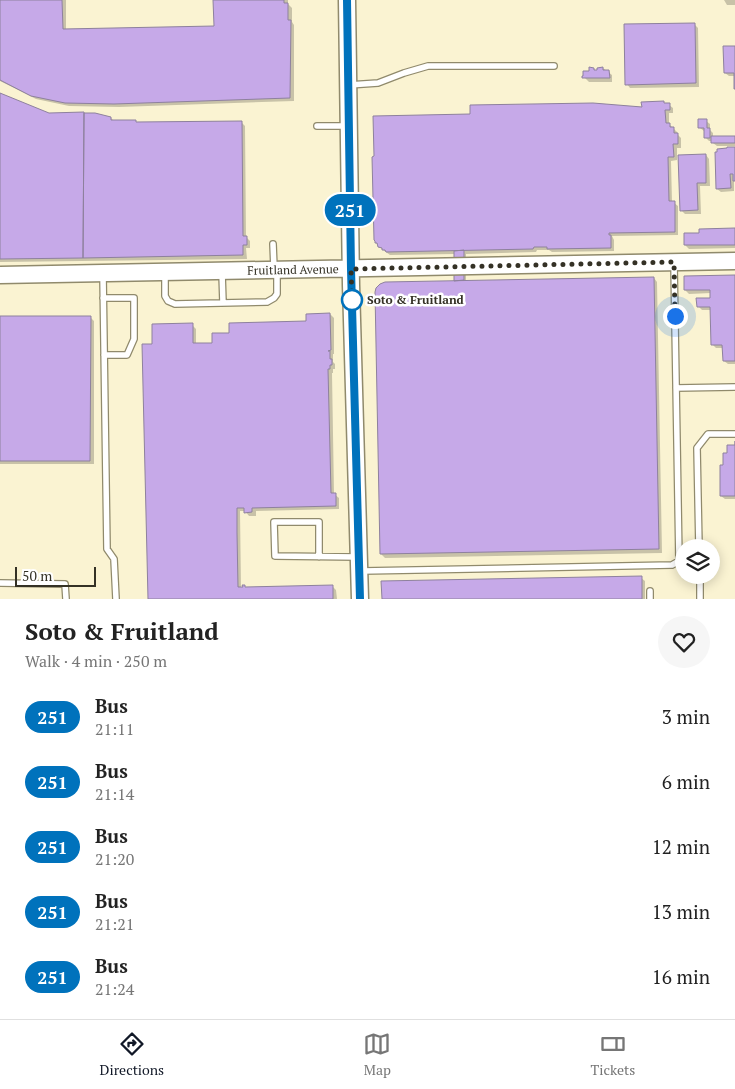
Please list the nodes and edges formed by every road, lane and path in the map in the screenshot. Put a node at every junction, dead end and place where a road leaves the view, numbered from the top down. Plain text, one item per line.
1 (347, 0) edge
2 (554, 66) dead end
3 (349, 86) junction
4 (316, 126) dead end
5 (349, 126) junction
6 (273, 244) dead end
7 (735, 261) edge
8 (674, 262) junction
9 (351, 269) junction
10 (275, 270) junction
11 (222, 271) junction
12 (165, 272) junction
13 (103, 273) junction
14 (0, 275) edge
15 (104, 298) junction
16 (223, 303) junction
17 (104, 355) junction
18 (735, 387) edge
19 (676, 388) junction
20 (735, 434) edge
21 (699, 539) edge
22 (319, 557) junction
23 (359, 564) junction
24 (0, 583) edge
25 (700, 584) edge
26 (650, 591) dead end
27 (66, 599) edge
28 (116, 599) edge
29 (360, 599) edge
30 (650, 599) edge
31 (700, 599) edge

1 - 3 street
2 - 3 lane
3 - 5 street
4 - 5 lane
5 - 9 street
6 - 10 lane
7 - 8 street, Fruitland Avenue
8 - 9 street, Fruitland Avenue
8 - 19 lane
9 - 10 street, Fruitland Avenue
9 - 23 street
10 - 11 street, Fruitland Avenue
10 - 16 lane
11 - 12 street, Fruitland Avenue
11 - 16 lane
12 - 13 street, Fruitland Avenue
12 - 16 lane
13 - 14 street, Fruitland Avenue
13 - 15 lane
15 - 17 lane
15 - 17 lane
17 - 28 lane
18 - 19 lane
19 - 23 lane
20 - 21 lane
22 - 22 lane
22 - 23 lane
23 - 29 street
24 - 27 lane
25 - 31 lane
26 - 30 lane

